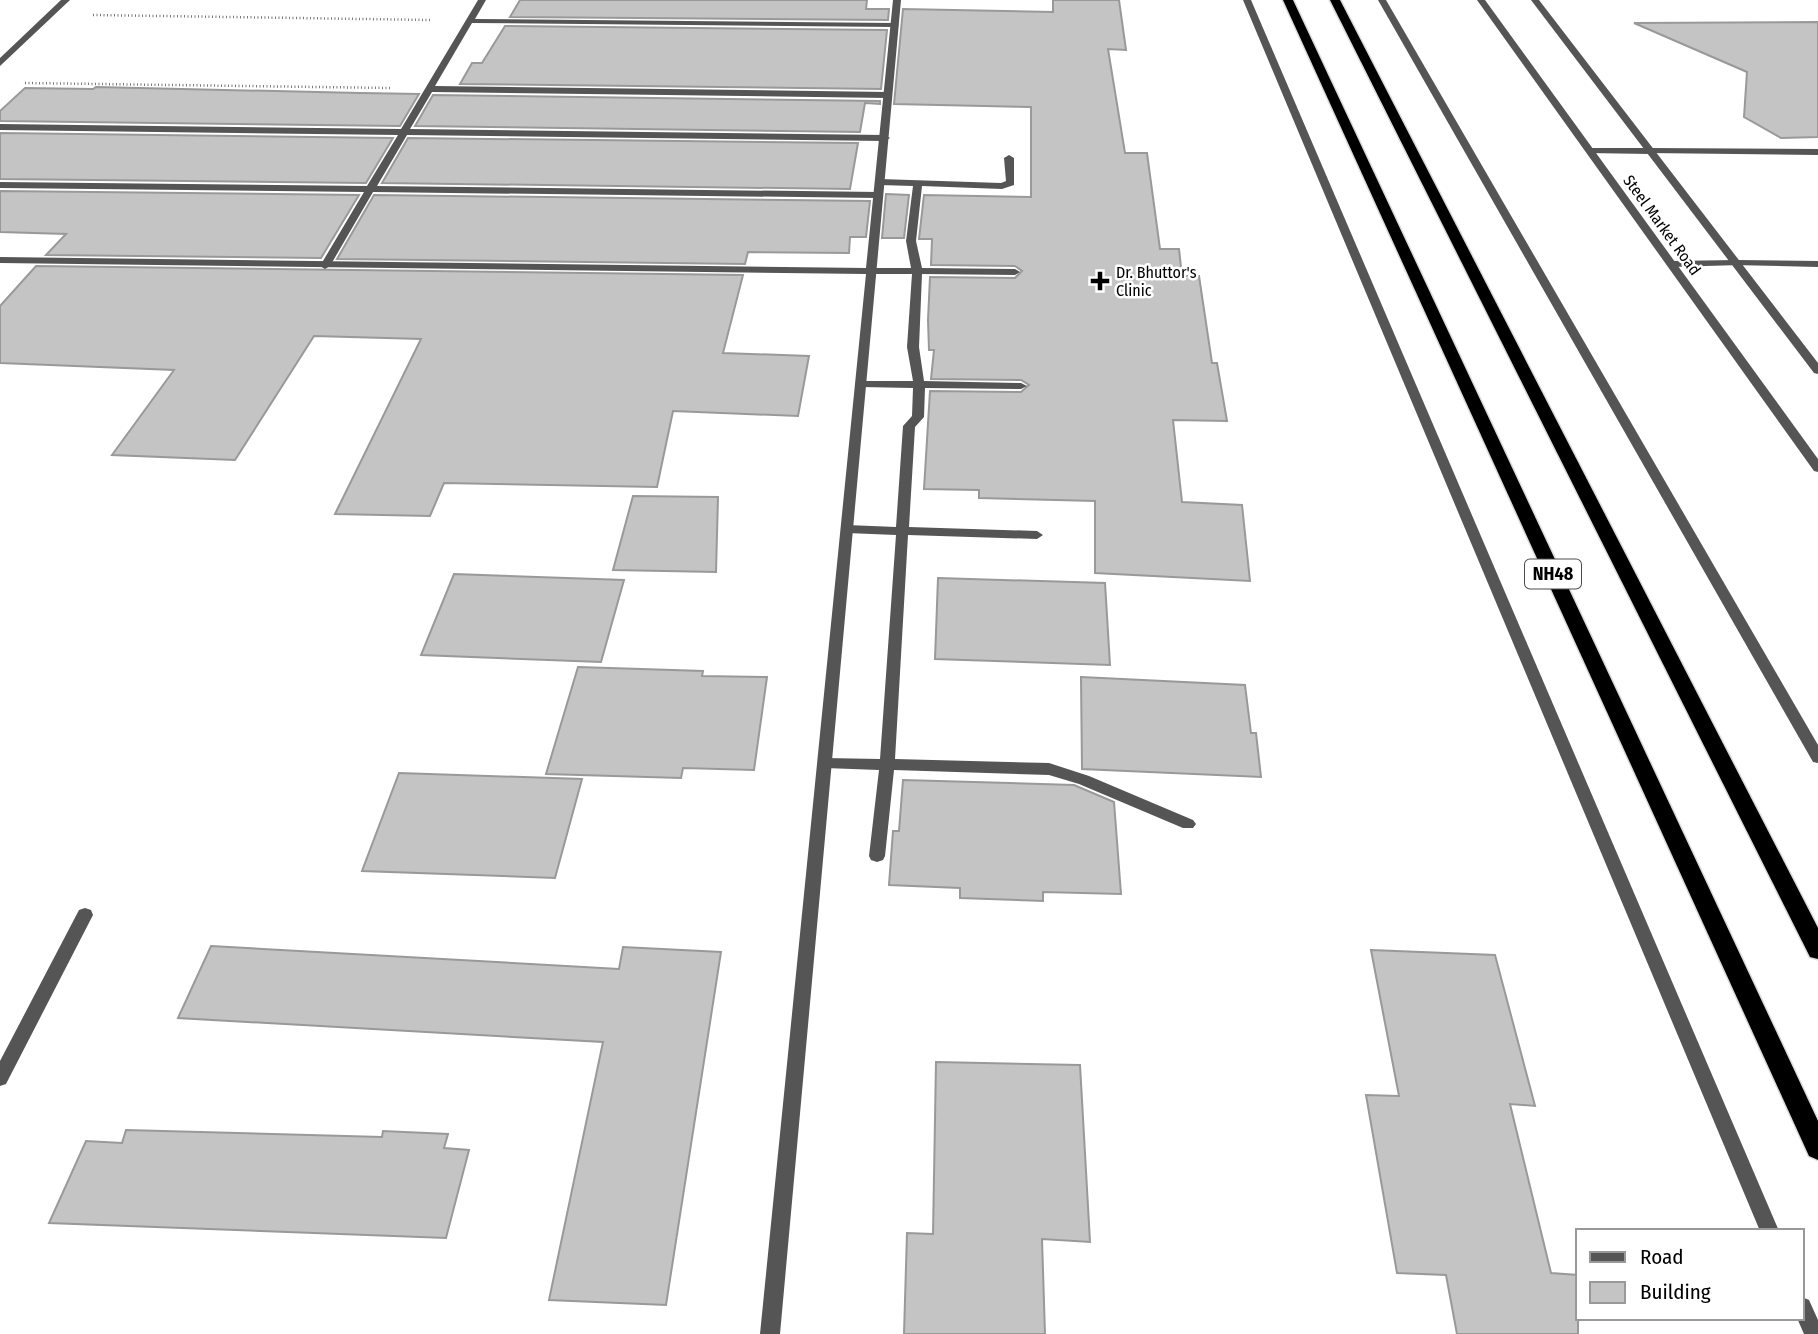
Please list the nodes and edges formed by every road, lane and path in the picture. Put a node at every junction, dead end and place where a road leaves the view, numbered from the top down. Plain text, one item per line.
1 (66, 0) edge
2 (482, 0) edge
3 (897, 0) edge
4 (1247, 0) edge
5 (1288, 0) edge
6 (1335, 0) edge
7 (1382, 0) edge
8 (1481, 0) edge
9 (1535, 0) edge
10 (50, 15) junction
11 (470, 21) junction
12 (895, 24) junction
13 (0, 63) edge
14 (14, 83) dead end
15 (429, 89) junction
16 (888, 95) junction
17 (0, 127) edge
18 (404, 132) junction
19 (885, 138) junction
20 (1590, 151) junction
21 (1650, 151) junction
22 (1818, 152) edge
23 (1010, 159) dead end
24 (918, 182) junction
25 (0, 185) edge
26 (879, 188) junction
27 (369, 191) junction
28 (0, 260) edge
29 (1736, 263) junction
30 (1671, 264) junction
31 (1818, 264) edge
32 (325, 266) junction
33 (872, 271) junction
34 (917, 271) junction
35 (1015, 272) dead end
36 (1818, 370) edge
37 (861, 384) junction
38 (919, 385) junction
39 (1021, 386) dead end
40 (1818, 468) edge
41 (847, 529) junction
42 (903, 530) junction
43 (1037, 535) dead end
44 (1818, 758) edge
45 (825, 763) junction
46 (887, 765) junction
47 (1188, 824) dead end
48 (877, 856) dead end
49 (85, 915) dead end
50 (1818, 950) edge
51 (0, 1078) edge
52 (1818, 1148) edge
53 (1769, 1229) edge
54 (1804, 1312) edge
55 (769, 1334) edge
56 (1814, 1334) edge

1 - 10 street
2 - 11 street
3 - 12 street
4 - 53 street
5 - 52 highway, NH48
6 - 50 highway
7 - 44 street
8 - 20 street, Steel Market Road
9 - 21 street, Steel Market Road
10 - 11 path
10 - 13 street
11 - 12 street
11 - 15 street
12 - 16 street
14 - 15 path
15 - 16 street
15 - 18 street
16 - 19 street
17 - 18 street
18 - 19 street
18 - 27 street
19 - 26 street
20 - 21 street
20 - 30 street, Steel Market Road
21 - 22 street
21 - 29 street, Steel Market Road
23 - 24 street
24 - 26 street
24 - 34 street
25 - 27 street
26 - 27 street
26 - 33 street
27 - 32 street
28 - 32 street
29 - 30 street
29 - 31 street
29 - 36 street, Steel Market Road
30 - 40 street, Steel Market Road
32 - 33 street
33 - 34 street
33 - 37 street
34 - 35 street
34 - 38 street
37 - 38 street
37 - 41 street
38 - 39 street
38 - 42 street
41 - 42 street
41 - 45 street
42 - 43 street
42 - 46 street
45 - 46 street
45 - 55 street
46 - 47 street
46 - 48 street
49 - 51 street
54 - 56 street

